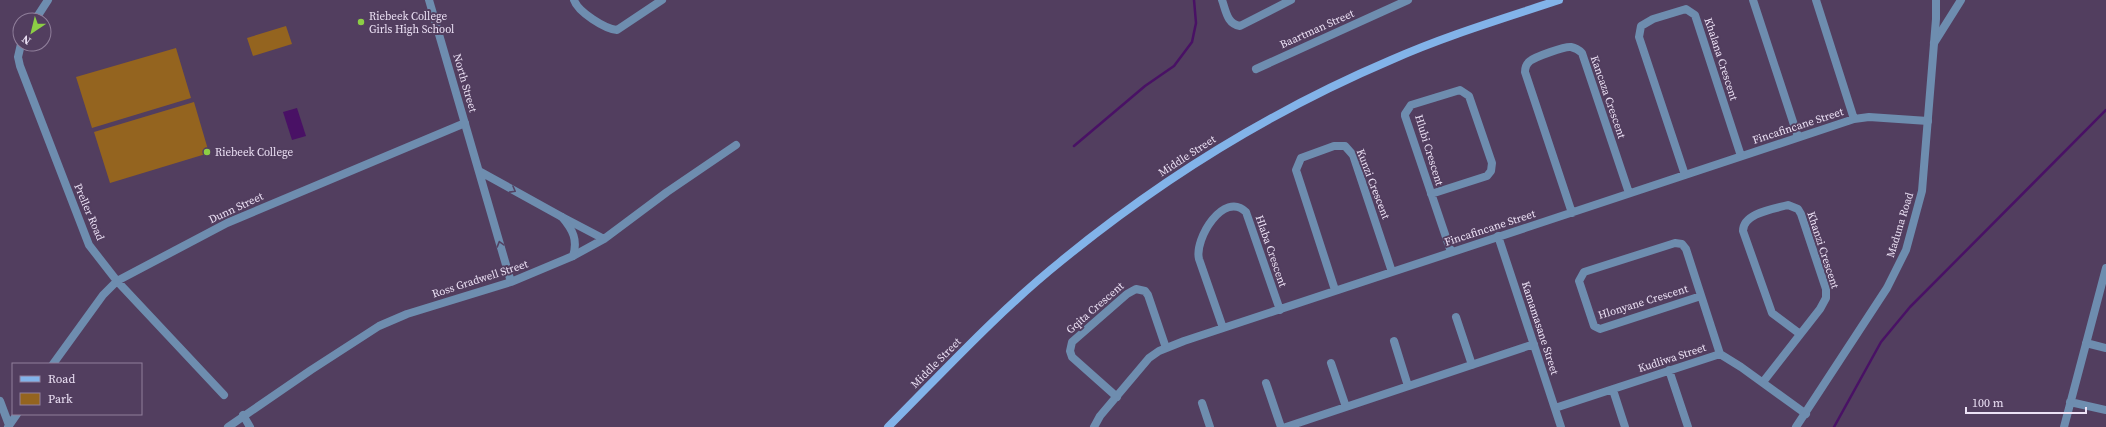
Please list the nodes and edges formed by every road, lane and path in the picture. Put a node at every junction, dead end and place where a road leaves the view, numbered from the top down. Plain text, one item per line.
1 (48, 0) edge
2 (429, 0) edge
3 (574, 0) edge
4 (662, 0) edge
5 (1222, 0) edge
6 (1291, 0) edge
7 (1408, 0) edge
8 (1559, 0) edge
9 (1753, 0) edge
10 (1816, 0) edge
11 (1936, 0) edge
12 (1961, 0) edge
13 (40, 12) edge
14 (1934, 43) junction
15 (19, 52) edge
16 (1256, 69) dead end
17 (1854, 118) junction
18 (1928, 121) junction
19 (465, 123) junction
20 (1798, 137) junction
21 (736, 145) dead end
22 (1741, 156) junction
23 (479, 171) junction
24 (1685, 175) junction
25 (1629, 193) junction
26 (1431, 194) junction
27 (1572, 213) junction
28 (562, 217) junction
29 (1498, 236) junction
30 (604, 239) junction
31 (1450, 252) junction
32 (573, 256) junction
33 (2106, 268) edge
34 (1392, 272) junction
35 (117, 282) junction
36 (511, 282) junction
37 (2104, 286) edge
38 (1335, 290) junction
39 (1701, 296) junction
40 (1280, 310) junction
41 (1456, 317) dead end
42 (1222, 328) junction
43 (1800, 334) junction
44 (1394, 341) dead end
45 (2086, 343) junction
46 (1534, 344) junction
47 (1166, 348) junction
48 (2106, 348) edge
49 (1720, 354) junction
50 (54, 363) edge
51 (1330, 363) dead end
52 (1472, 365) junction
53 (1669, 370) junction
54 (1763, 382) junction
55 (1266, 383) dead end
56 (1408, 386) junction
57 (1613, 390) junction
58 (224, 395) dead end
59 (1117, 397) junction
60 (0, 401) edge
61 (2070, 402) junction
62 (1202, 403) dead end
63 (1346, 407) junction
64 (1555, 408) junction
65 (2106, 410) edge
66 (1806, 414) junction
67 (16, 415) edge
68 (243, 415) junction
69 (8, 426) edge
70 (228, 427) edge
71 (250, 427) edge
72 (888, 427) edge
73 (1094, 427) edge
74 (1210, 427) edge
75 (1281, 427) edge
76 (1286, 427) edge
77 (1561, 427) edge
78 (1625, 427) edge
79 (1688, 427) edge
80 (1796, 427) edge
81 (2064, 427) edge

1 - 13 street
2 - 19 street, North Street
3 - 4 street
5 - 6 street
7 - 16 street, Baartman Street
8 - 72 main road, Middle Street
9 - 20 street
10 - 17 street
11 - 14 street, Maduna Road
12 - 14 street
14 - 18 street, Maduna Road
15 - 35 street, Preller Road
17 - 18 street, Fincafincane Street
17 - 20 street, Fincafincane Street
18 - 66 street, Maduna Road
19 - 23 street, North Street
19 - 35 street, Dunn Street
20 - 22 street, Fincafincane Street
21 - 30 street, Ross Gradwell Street
22 - 24 street, Fincafincane Street
22 - 24 street, Khalana Crescent
23 -> 28 street
36 -> 23 street, North Street
24 - 25 street, Fincafincane Street
25 - 27 street, Fincafincane Street
25 - 27 street, Kancaza Crescent
26 - 26 street, Hlubi Crescent
26 - 31 street, Hlubi Crescent
27 - 29 street, Fincafincane Street
28 - 30 street
28 - 32 street
29 - 31 street, Fincafincane Street
29 - 46 street, Kamamasane Street
30 - 32 street, Ross Gradwell Street
31 - 34 street, Fincafincane Street
32 - 36 street, Ross Gradwell Street
33 - 37 street
34 - 38 street, Fincafincane Street
34 - 38 street, Kunzi Crescent
35 - 50 street, Dunn Street
35 - 58 street, Preller Road
36 - 68 street, Ross Gradwell Street
37 - 45 street
38 - 40 street, Fincafincane Street
39 - 39 street, Hlonyane Crescent
39 - 49 street, Hlonyane Crescent
40 - 42 street, Fincafincane Street
40 - 42 street, Hlaba Crescent
41 - 52 street
42 - 47 street, Fincafincane Street
43 - 43 street, Khanzi Crescent
43 - 54 street, Khanzi Crescent
44 - 56 street
45 - 48 street
45 - 61 street
46 - 52 street
46 - 64 street, Kamamasane Street
47 - 59 street, Fincafincane Street
47 - 59 street, Gqita Crescent
49 - 53 street, Kudliwa Street
49 - 54 street, Kudliwa Street
51 - 63 street
52 - 56 street
53 - 57 street, Kudliwa Street
53 - 79 street
54 - 66 street, Kudliwa Street
55 - 75 street
56 - 63 street
57 - 64 street, Kudliwa Street
57 - 78 street
59 - 73 street, Fincafincane Street
60 - 69 street
61 - 65 street
61 - 81 street
62 - 74 street
63 - 76 street
64 - 77 street, Kamamasane Street
66 - 80 street, Maduna Road
67 - 69 street
68 - 70 street, Ross Gradwell Street
68 - 71 street

